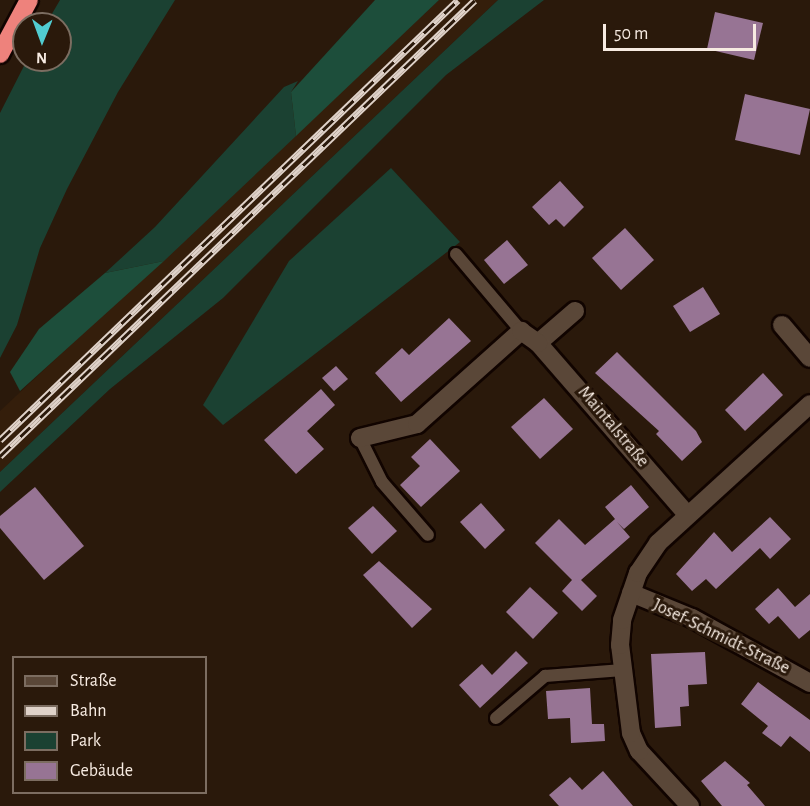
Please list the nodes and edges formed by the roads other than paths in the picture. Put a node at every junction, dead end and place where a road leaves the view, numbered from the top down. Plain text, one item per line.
1 (29, 0) edge
2 (0, 54) edge
3 (456, 254) dead end
4 (575, 311) dead end
5 (782, 325) dead end
6 (521, 331) junction
7 (538, 343) junction
8 (810, 358) edge
9 (810, 404) edge
10 (360, 438) joint
11 (686, 513) junction
12 (428, 535) dead end
13 (631, 593) junction
14 (623, 670) junction
15 (810, 683) edge
16 (496, 718) dead end
17 (690, 806) edge

1 - 2 highway
3 - 6 lane
4 - 7 street
5 - 8 street
6 - 7 street, Maintalstraße
6 - 10 street
7 - 11 street, Maintalstraße
9 - 11 street
10 - 12 lane
11 - 13 street
13 - 14 street
13 - 15 street, Josef-Schmidt-Straße
14 - 16 lane
14 - 17 street

